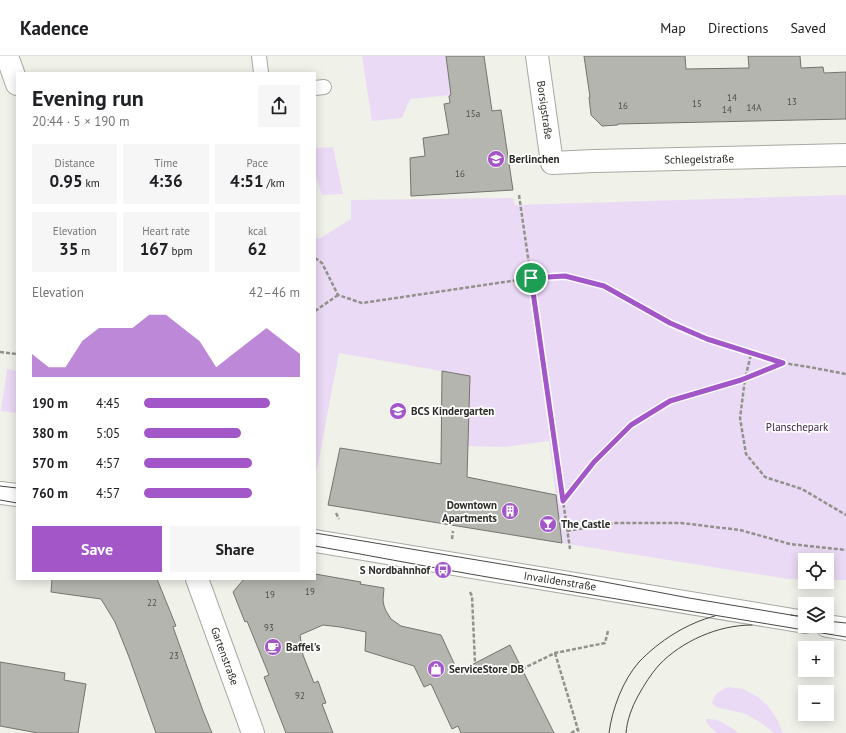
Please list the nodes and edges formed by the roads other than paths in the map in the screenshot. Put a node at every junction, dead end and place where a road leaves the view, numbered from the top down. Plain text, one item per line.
1 (7, 56) edge
2 (259, 56) edge
3 (537, 56) edge
4 (261, 72) edge
5 (16, 81) edge
6 (846, 155) edge
7 (552, 164) joint
8 (0, 493) edge
9 (16, 495) edge
10 (316, 541) edge
11 (198, 580) edge
12 (798, 621) edge
13 (834, 627) edge
14 (846, 629) edge
15 (253, 733) edge

1 - 5 street
2 - 4 lane
3 - 7 street, Borsigstraße
6 - 7 street, Schlegelstraße
8 - 9 street
10 - 12 street, Invalidenstraße
11 - 15 street, Gartenstraße
13 - 14 street

